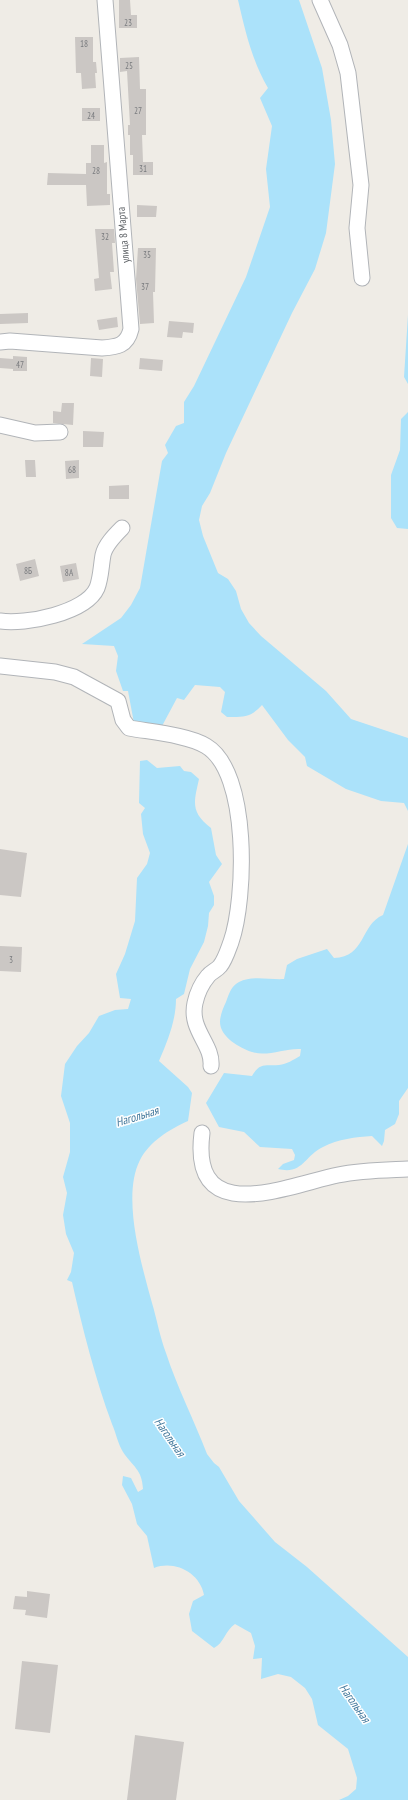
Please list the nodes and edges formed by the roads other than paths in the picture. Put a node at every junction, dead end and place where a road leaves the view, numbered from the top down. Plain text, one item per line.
1 (105, 0) edge
2 (320, 0) edge
3 (362, 278) dead end
4 (0, 342) edge
5 (0, 425) edge
6 (60, 432) dead end
7 (122, 528) dead end
8 (0, 621) edge
9 (0, 666) edge
10 (211, 1066) dead end
11 (202, 1133) dead end
12 (408, 1169) edge

1 - 4 street, улица 8 Марта
2 - 3 street
5 - 6 street
7 - 8 street
9 - 10 street
11 - 12 street

